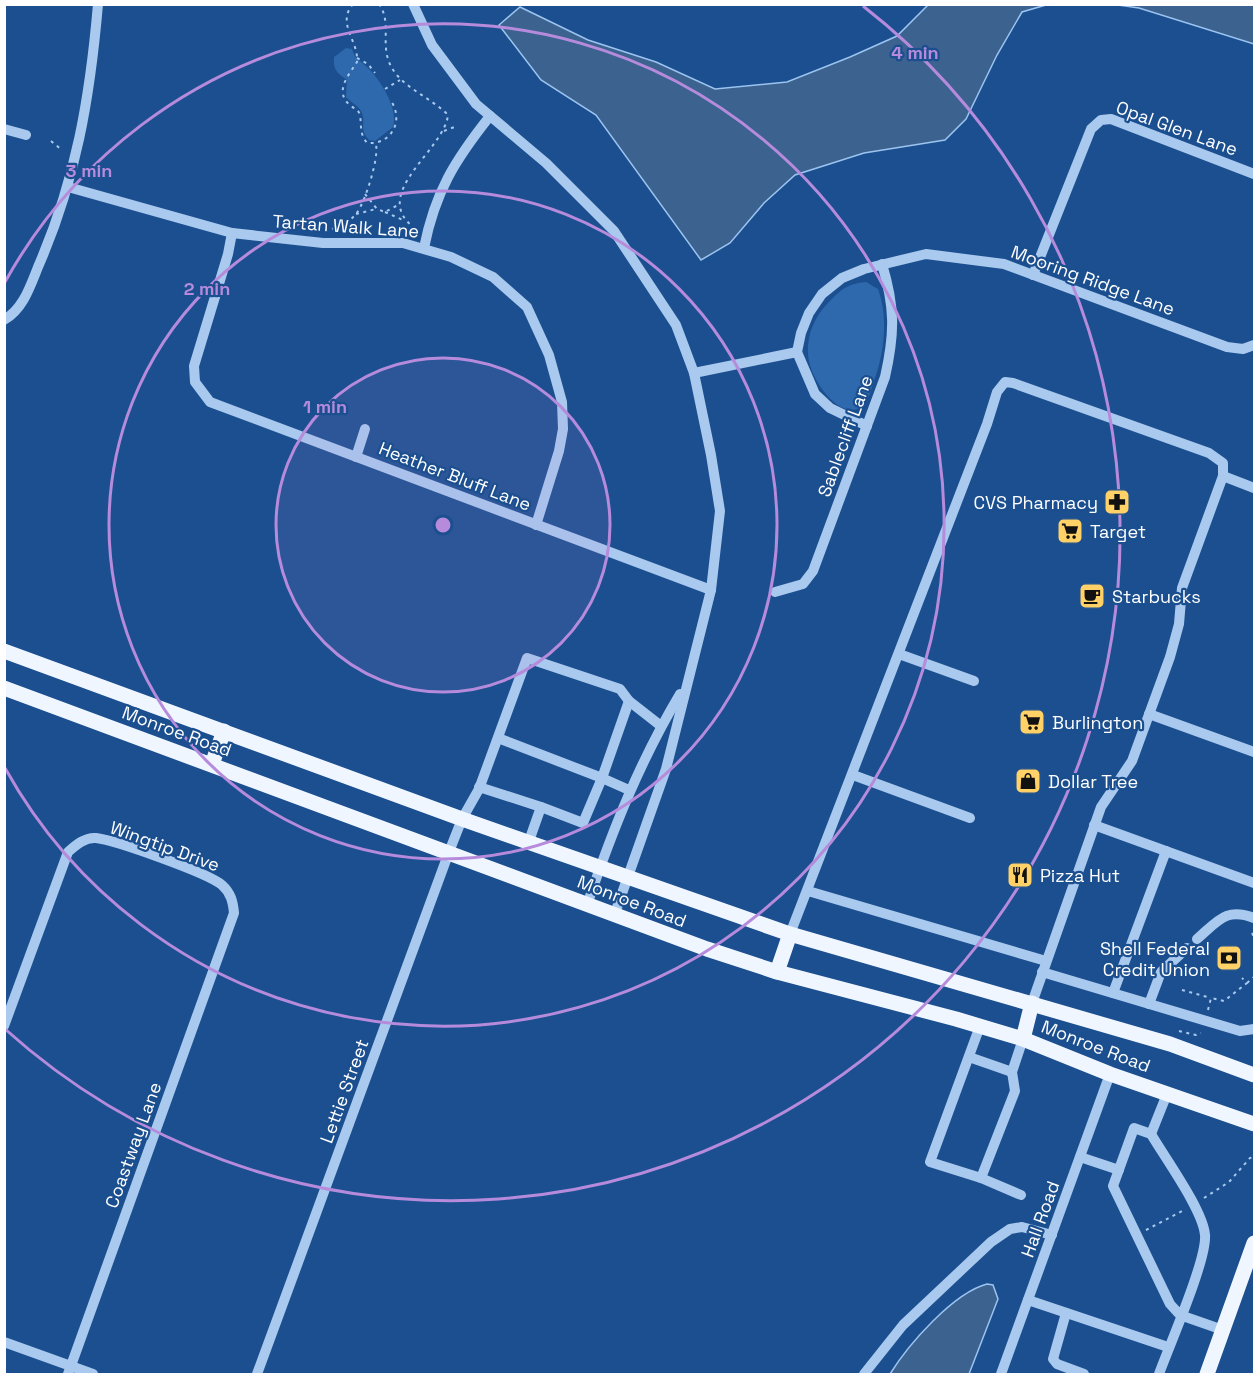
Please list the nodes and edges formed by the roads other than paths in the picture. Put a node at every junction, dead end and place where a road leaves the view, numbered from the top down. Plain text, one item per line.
1 (98, 4) edge
2 (413, 4) edge
3 (490, 116) junction
4 (4, 129) edge
5 (26, 135) dead end
6 (1254, 174) edge
7 (68, 187) junction
8 (232, 233) junction
9 (424, 248) junction
10 (882, 264) junction
11 (1034, 275) junction
12 (4, 320) edge
13 (1254, 345) edge
14 (797, 352) junction
15 (694, 373) junction
16 (867, 426) junction
17 (365, 429) dead end
18 (356, 457) junction
19 (1223, 476) junction
20 (1254, 488) edge
21 (536, 525) junction
22 (711, 590) junction
23 (775, 592) dead end
24 (4, 651) edge
25 (899, 654) junction
26 (974, 681) dead end
27 (685, 686) junction
28 (4, 688) edge
29 (629, 701) junction
30 (1149, 714) junction
31 (661, 726) junction
32 (224, 731) junction
33 (498, 738) junction
34 (1254, 752) edge
35 (212, 764) junction
36 (853, 775) junction
37 (602, 778) junction
38 (479, 787) junction
39 (629, 790) junction
40 (541, 807) junction
41 (970, 818) dead end
42 (462, 819) junction
43 (1094, 825) junction
44 (529, 841) junction
45 (449, 852) junction
46 (1166, 852) junction
47 (600, 866) junction
48 (629, 876) junction
49 (1254, 883) edge
50 (808, 891) junction
51 (587, 904) junction
52 (614, 916) junction
53 (1254, 918) edge
54 (229, 926) joint
55 (790, 934) junction
56 (1197, 939) dead end
57 (1187, 948) dead end
58 (1044, 967) junction
59 (777, 972) junction
60 (1113, 993) junction
61 (1032, 1003) junction
62 (1149, 1004) junction
63 (4, 1026) edge
64 (980, 1026) junction
65 (1254, 1029) edge
66 (1023, 1039) junction
67 (969, 1057) junction
68 (1012, 1072) junction
69 (1110, 1074) junction
70 (1254, 1075) edge
71 (1167, 1094) junction
72 (1254, 1124) edge
73 (1151, 1134) junction
74 (1080, 1157) junction
75 (1119, 1170) junction
76 (981, 1178) junction
77 (1021, 1195) dead end
78 (1052, 1235) junction
79 (1254, 1243) edge
80 (1028, 1300) junction
81 (1066, 1312) junction
82 (1180, 1314) junction
83 (1223, 1330) junction
84 (4, 1342) edge
85 (1168, 1347) junction
86 (70, 1371) edge
87 (93, 1374) edge
88 (257, 1374) edge
89 (864, 1374) edge
90 (1003, 1374) edge
91 (1084, 1374) edge
92 (1158, 1374) edge
93 (1207, 1374) edge

1 - 7 street
2 - 3 street
3 - 9 street
3 - 15 street
4 - 5 street
6 - 11 street, Opal Glen Lane
7 - 8 street, Tartan Walk Lane
7 - 12 street
8 - 9 street, Tartan Walk Lane
8 - 18 street, Heather Bluff Lane
9 - 21 street, Tartan Walk Lane
10 - 11 street, Mooring Ridge Lane
10 - 14 street, Mooring Ridge Lane
10 - 16 street, Sablecliff Lane
11 - 13 street, Mooring Ridge Lane
14 - 15 street
14 - 16 street
15 - 22 street
16 - 23 street, Sablecliff Lane
17 - 18 street
18 - 21 street, Heather Bluff Lane
19 - 20 street
19 - 25 street
19 - 30 street
21 - 22 street, Heather Bluff Lane
22 - 27 street
24 - 32 main road, Monroe Road
25 - 26 street
25 - 36 street
27 - 31 street
27 - 48 street
28 - 35 main road, Monroe Road
29 - 31 street
29 - 33 street, Lettie Street
29 - 37 street
30 - 34 street
30 - 43 street
31 - 39 street
32 - 35 main road
32 - 42 main road, Monroe Road
33 - 37 street
33 - 38 street, Lettie Street
35 - 45 main road, Monroe Road
36 - 41 street
36 - 50 street
37 - 39 street
37 - 40 street
38 - 40 street
38 - 42 street, Lettie Street
39 - 47 street
40 - 44 street
42 - 44 main road, Monroe Road
42 - 45 street, Lettie Street
43 - 46 street
43 - 58 street
44 - 47 main road, Monroe Road
45 - 51 main road, Monroe Road
45 - 88 street, Lettie Street
46 - 49 street
46 - 60 street
47 - 48 main road, Monroe Road
47 - 51 street
48 - 52 street
48 - 55 main road, Monroe Road
50 - 55 street
50 - 58 street
51 - 52 main road, Monroe Road
52 - 59 main road, Monroe Road
53 - 56 street
54 - 63 street, Wingtip Drive
54 - 86 street, Coastway Lane
55 - 59 main road
55 - 61 main road, Monroe Road
57 - 62 street
58 - 60 street
58 - 61 street
59 - 64 main road, Monroe Road
60 - 62 street
61 - 66 main road
61 - 70 main road, Monroe Road
62 - 65 street
64 - 66 main road, Monroe Road
64 - 67 street
66 - 68 street
66 - 69 main road, Monroe Road
67 - 68 street
67 - 76 street
68 - 76 street
69 - 71 main road, Monroe Road
69 - 74 street, Hall Road
71 - 72 main road, Monroe Road
71 - 73 street
73 - 75 street
73 - 82 street
74 - 75 street
74 - 78 street, Hall Road
75 - 82 street
76 - 77 street
78 - 80 street, Hall Road
78 - 89 street
79 - 83 main road
80 - 81 street
80 - 90 street, Hall Road
81 - 85 street
81 - 91 street
82 - 83 street
82 - 85 street
83 - 93 main road
84 - 86 street
85 - 92 street
86 - 87 street

